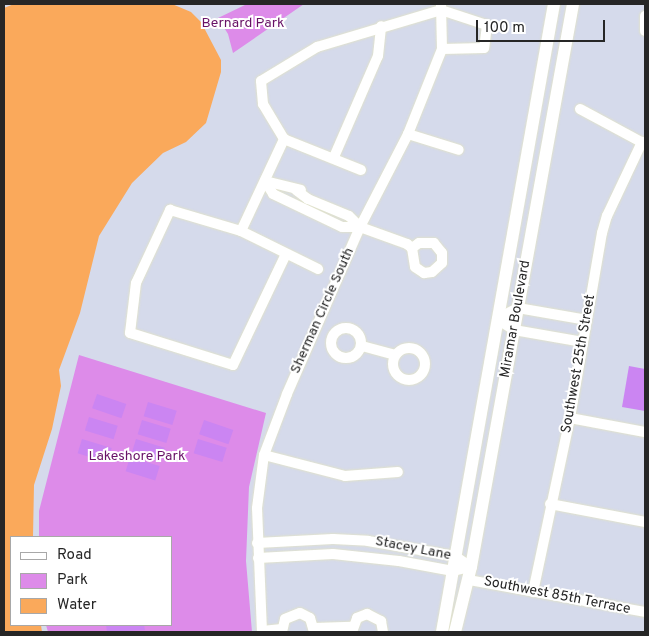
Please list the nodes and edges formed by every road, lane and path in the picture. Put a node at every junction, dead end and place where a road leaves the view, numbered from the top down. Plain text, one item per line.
1 (554, 4) edge
2 (573, 4) edge
3 (441, 7) edge
4 (381, 26) junction
5 (442, 49) junction
6 (580, 109) dead end
7 (408, 134) junction
8 (284, 139) junction
9 (643, 143) edge
10 (459, 150) dead end
11 (334, 157) junction
12 (361, 170) dead end
13 (265, 181) junction
14 (314, 199) junction
15 (308, 210) junction
16 (360, 227) junction
17 (241, 231) junction
18 (412, 248) dead end
19 (286, 254) junction
20 (318, 269) dead end
21 (518, 308) junction
22 (497, 319) junction
23 (587, 320) junction
24 (315, 330) junction
25 (514, 330) junction
26 (333, 336) junction
27 (583, 342) junction
28 (362, 346) junction
29 (395, 356) dead end
30 (570, 418) junction
31 (645, 432) edge
32 (264, 455) junction
33 (398, 472) dead end
34 (550, 504) junction
35 (645, 522) edge
36 (257, 543) junction
37 (455, 556) junction
38 (258, 558) junction
39 (453, 571) junction
40 (470, 574) junction
41 (534, 592) junction
42 (645, 612) edge
43 (314, 630) edge
44 (352, 630) edge
45 (262, 631) edge
46 (282, 631) edge
47 (383, 632) edge
48 (442, 632) edge
49 (454, 632) edge

1 - 22 street, Miramar Boulevard
2 - 21 street, Miramar Boulevard
3 - 4 street
3 - 5 street, Sherman Circle South
3 - 5 street
4 - 8 street
4 - 11 street
5 - 7 street, Sherman Circle South
6 - 9 street
7 - 10 street
7 - 16 street, Sherman Circle South
8 - 11 street
8 - 13 street
9 - 23 street, Southwest 25th Street
11 - 12 street
13 - 14 street
13 - 15 street
13 - 17 street
14 - 15 street
14 - 16 street
15 - 16 street
16 - 18 street
16 - 24 street, Sherman Circle South
17 - 19 street
17 - 19 street
19 - 20 street
21 - 22 street
21 - 23 street
21 - 25 street, Miramar Boulevard
22 - 25 street
22 - 37 street, Miramar Boulevard
23 - 27 street, Southwest 25th Street
24 - 26 street
24 - 32 street, Sherman Circle South
25 - 27 street
25 - 40 street, Miramar Boulevard
26 - 28 street
26 - 28 street
27 - 30 street, Southwest 25th Street
28 - 29 street
30 - 31 street
30 - 34 street, Southwest 25th Street
32 - 33 street
32 - 36 street, Sherman Circle South
34 - 35 street
34 - 41 street, Southwest 25th Street
36 - 37 street, Stacey Lane
36 - 38 street, Sherman Circle South
37 - 39 street, Miramar Boulevard
37 - 40 street, Stacey Lane
38 - 39 street, Stacey Lane
38 - 45 street, Sherman Circle South
39 - 40 street, Stacey Lane
39 - 48 street, Miramar Boulevard
40 - 41 street, Southwest 85th Terrace
40 - 49 street, Miramar Boulevard
41 - 42 street, Southwest 85th Terrace
43 - 44 street
43 - 46 street
44 - 47 street
45 - 46 street

